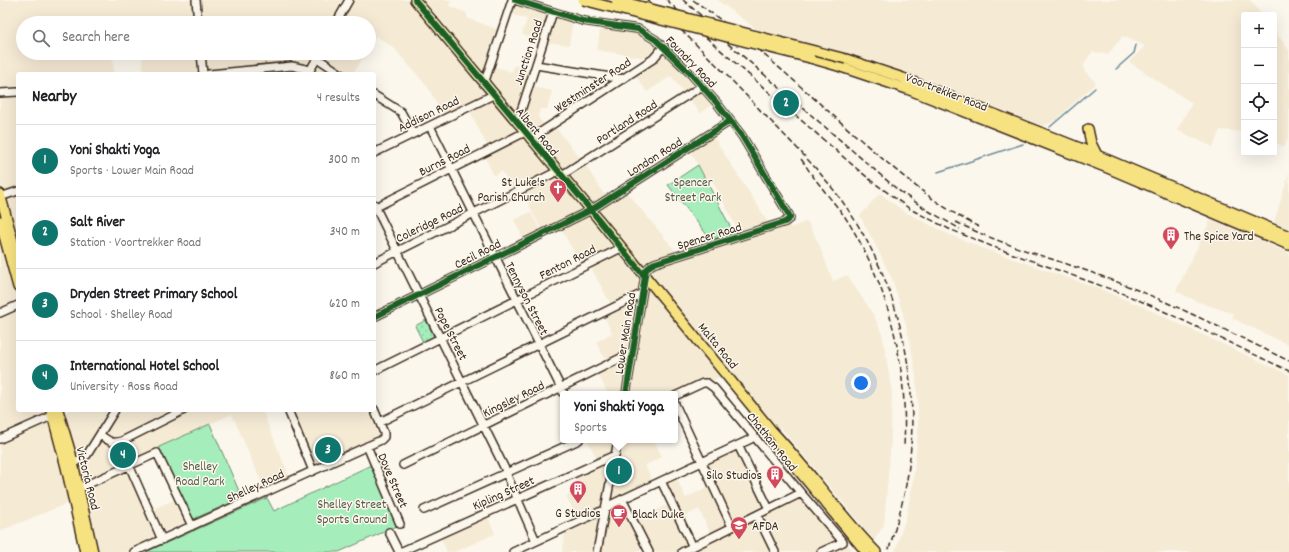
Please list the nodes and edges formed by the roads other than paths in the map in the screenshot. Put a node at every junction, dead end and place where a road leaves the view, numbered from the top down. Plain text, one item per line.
1 (196, 0) edge
2 (415, 0) edge
3 (514, 0) edge
4 (583, 0) edge
5 (616, 0) edge
6 (349, 1) edge
7 (553, 12) junction
8 (197, 16) edge
9 (340, 16) edge
10 (664, 46) junction
11 (202, 60) edge
12 (315, 60) edge
13 (324, 60) edge
14 (536, 65) junction
15 (203, 72) edge
16 (235, 72) edge
17 (309, 72) edge
18 (339, 72) edge
19 (623, 79) junction
20 (484, 84) junction
21 (702, 86) junction
22 (16, 92) edge
23 (0, 93) edge
24 (493, 94) junction
25 (376, 96) edge
26 (730, 121) junction
27 (516, 123) junction
28 (430, 126) junction
29 (1088, 129) dead end
30 (413, 134) junction
31 (528, 136) junction
32 (376, 152) edge
33 (1097, 155) junction
34 (452, 169) junction
35 (560, 173) junction
36 (1143, 179) junction
37 (16, 192) edge
38 (0, 196) edge
39 (1197, 201) junction
40 (376, 205) edge
41 (376, 210) edge
42 (590, 210) junction
43 (474, 213) junction
44 (787, 221) joint
45 (0, 222) edge
46 (1289, 236) edge
47 (1289, 245) edge
48 (621, 248) junction
49 (397, 251) junction
50 (16, 252) edge
51 (495, 257) junction
52 (376, 261) edge
53 (644, 276) junction
54 (16, 281) edge
55 (641, 294) junction
56 (419, 295) junction
57 (517, 300) junction
58 (16, 306) edge
59 (0, 313) edge
60 (376, 316) edge
61 (441, 338) junction
62 (539, 344) junction
63 (633, 352) junction
64 (376, 370) edge
65 (463, 381) junction
66 (563, 391) edge
67 (626, 391) edge
68 (560, 392) edge
69 (678, 395) edge
70 (678, 410) edge
71 (114, 412) edge
72 (180, 412) edge
73 (289, 412) edge
74 (375, 412) edge
75 (55, 413) edge
76 (380, 422) junction
77 (484, 425) junction
78 (772, 432) junction
79 (100, 435) junction
80 (0, 439) edge
81 (750, 439) dead end
82 (572, 443) edge
83 (617, 443) edge
84 (738, 445) junction
85 (367, 446) junction
86 (615, 455) junction
87 (702, 462) junction
88 (129, 465) junction
89 (403, 465) dead end
90 (70, 466) junction
91 (313, 471) junction
92 (507, 473) junction
93 (661, 481) junction
94 (75, 490) junction
95 (801, 493) junction
96 (517, 499) junction
97 (622, 499) junction
98 (769, 509) junction
99 (424, 510) dead end
100 (605, 510) junction
101 (757, 515) junction
102 (400, 524) dead end
103 (192, 526) junction
104 (732, 527) junction
105 (389, 532) dead end
106 (162, 540) junction
107 (536, 541) junction
108 (693, 546) junction
109 (521, 550) edge
110 (85, 552) edge
111 (93, 552) edge
112 (134, 552) edge
113 (399, 552) edge
114 (513, 552) edge
115 (597, 552) edge
116 (649, 552) edge
117 (682, 552) edge
118 (775, 552) edge
119 (821, 552) edge
120 (866, 552) edge
121 (876, 552) edge

1 - 8 street
2 - 20 main road, Albert Road
3 - 7 street, Foundry Road
3 - 20 street
4 - 36 main road, Voortrekker Road, bridge
5 - 33 main road, Voortrekker Road, bridge
6 - 9 street
7 - 10 street, Foundry Road
7 - 14 street, Junction Road
10 - 19 street, Westminster Road
10 - 21 street, Foundry Road
11 - 15 street
12 - 17 street
13 - 18 street
14 - 19 street
14 - 27 street, Junction Road
16 - 17 street
19 - 31 street, Westminster Road
20 - 24 main road, Albert Road
21 - 26 street, Foundry Road
21 - 35 street, Portland Road
22 - 23 street
24 - 27 main road, Albert Road
24 - 28 street, Addison Road
25 - 30 street
26 - 42 street, London Road
26 - 44 street, Foundry Road
27 - 31 main road, Albert Road
28 - 30 street, Addison Road
28 - 34 street, Tennyson Street
29 - 33 main road
30 - 32 street, Addison Road
31 - 34 street, Burns Road
31 - 35 main road, Albert Road
33 - 36 main road, Voortrekker Road
34 - 40 street, Burns Road
34 - 43 street, Tennyson Street
35 - 42 main road, Albert Road
35 - 43 street, Coleridge Road
36 - 39 main road, Voortrekker Road
37 - 38 street
38 - 50 main road
39 - 46 main road, Voortrekker Road
39 - 47 main road, Voortrekker Road
41 - 49 street, Pope Street
42 - 48 main road, Albert Road
42 - 51 street, Cecil Road
43 - 49 street, Coleridge Road
43 - 51 street, Tennyson Street
44 - 53 street, Spencer Road
45 - 54 main road
48 - 53 main road, Albert Road
48 - 57 street, Fenton Road
49 - 52 street, Coleridge Road
49 - 56 street, Pope Street
51 - 56 street, Cecil Road
51 - 57 street, Tennyson Street
53 - 55 street, Lower Main Road
53 - 78 main road, Malta Road
55 - 62 street
55 - 63 street, Lower Main Road
56 - 60 street, Cecil Road
56 - 61 street, Pope Street
57 - 61 street, Fenton Road
57 - 62 street, Tennyson Street
58 - 59 street
61 - 64 street, Fenton Road
61 - 65 street, Pope Street
62 - 65 street
62 - 66 street, Tennyson Street
63 - 66 street, Kingsley Road
63 - 67 street, Lower Main Road
65 - 76 street
65 - 77 street, Pope Street
68 - 77 street, Kingsley Road
69 - 95 street, Chatham Road
70 - 87 street
71 - 79 street
72 - 79 street
73 - 91 street
74 - 76 street
75 - 80 street
75 - 90 main road, Victoria Road
76 - 85 street, Shelley Road
77 - 89 street, Kingsley Road
77 - 92 street, Pope Street
78 - 120 main road, Malta Road
78 - 121 main road, Malta Road
79 - 90 street
81 - 84 street
82 - 92 street
83 - 86 street
84 - 87 street
84 - 98 street
85 - 91 street, Shelley Road
85 - 102 street, Dove Street
86 - 96 street, Kipling Street
86 - 100 street
87 - 93 street
87 - 104 street
88 - 94 street
88 - 103 street
88 - 106 street
90 - 94 main road, Victoria Road
91 - 103 street, Shelley Road
92 - 96 street, Pope Street
92 - 99 street
93 - 97 street
93 - 108 street
94 - 110 main road, Victoria Road
94 - 111 main road, Victoria Road
95 - 98 street
95 - 119 street, Chatham Road
96 - 107 street, Pope Street
96 - 113 street, Kipling Street
97 - 100 street
97 - 116 street
98 - 101 street
100 - 107 street
100 - 115 street
101 - 104 street
101 - 118 street
103 - 106 street, Shelley Road
104 - 108 street
105 - 113 street
106 - 112 street, Shelley Road
107 - 109 street
108 - 117 street
109 - 114 street

